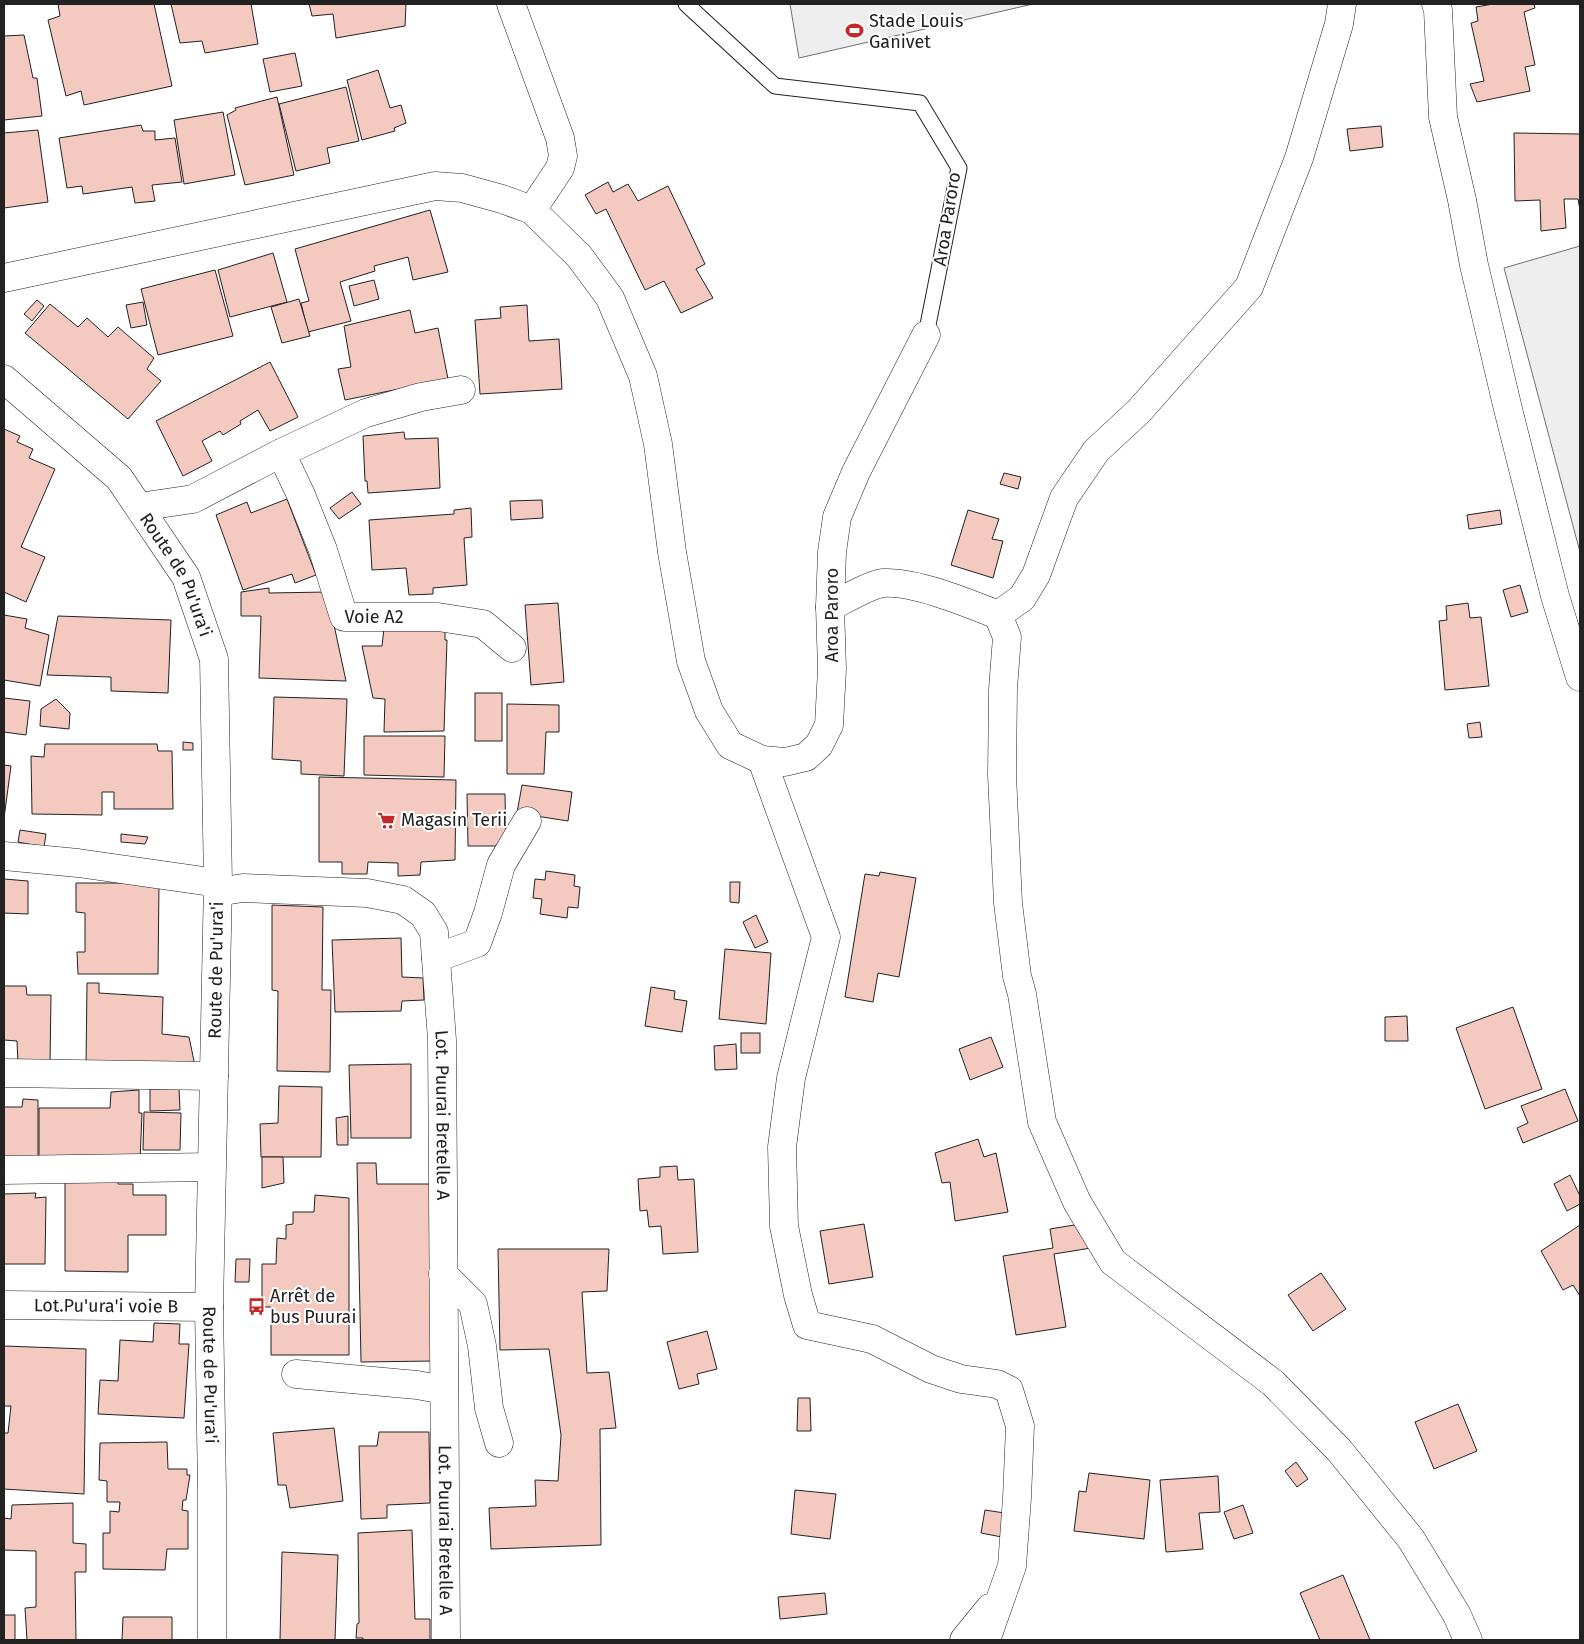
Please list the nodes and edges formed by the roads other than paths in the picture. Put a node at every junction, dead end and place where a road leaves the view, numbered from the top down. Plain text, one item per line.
1 (512, 4) edge
2 (686, 4) edge
3 (1342, 4) edge
4 (1436, 4) edge
5 (532, 210) junction
6 (4, 278) edge
7 (926, 335) joint
8 (4, 379) edge
9 (461, 390) dead end
10 (281, 453) junction
11 (139, 507) junction
12 (830, 608) junction
13 (998, 615) junction
14 (512, 648) dead end
15 (1580, 677) edge
16 (762, 760) junction
17 (526, 821) dead end
18 (4, 856) edge
19 (217, 887) junction
20 (436, 958) junction
21 (4, 1073) edge
22 (214, 1076) junction
23 (212, 1167) junction
24 (4, 1170) edge
25 (443, 1274) junction
26 (4, 1305) edge
27 (209, 1307) junction
28 (296, 1374) dead end
29 (444, 1390) junction
30 (499, 1443) dead end
31 (1012, 1566) junction
32 (212, 1640) edge
33 (446, 1640) edge
34 (964, 1640) edge
35 (986, 1640) edge
36 (1468, 1640) edge

1 - 5 street
2 - 7 lane, Aroa Paroro
3 - 13 street
4 - 15 street
5 - 6 street
5 - 16 street, Aroa Paroro
7 - 12 street, Aroa Paroro
8 - 11 street, Route de Pu'ura'i
9 - 10 street
10 - 11 street
10 - 14 street, Voie A2
11 - 19 street, Route de Pu'ura'i
12 - 13 street
12 - 16 street, Aroa Paroro
13 - 36 street
16 - 31 street
17 - 20 street
18 - 19 street, Lot. Puurai Bretelle A
19 - 20 street, Lot. Puurai Bretelle A
19 - 22 street, Route de Pu'ura'i
20 - 25 street, Lot. Puurai Bretelle A
21 - 22 street
22 - 23 street, Route de Pu'ura'i
23 - 24 street
23 - 27 street, Route de Pu'ura'i
25 - 29 street, Lot. Puurai Bretelle A
25 - 30 street
26 - 27 street, Lot.Pu'ura'i voie B
27 - 32 street, Route de Pu'ura'i
28 - 29 street
29 - 33 street, Lot. Puurai Bretelle A
31 - 34 street
31 - 35 street

